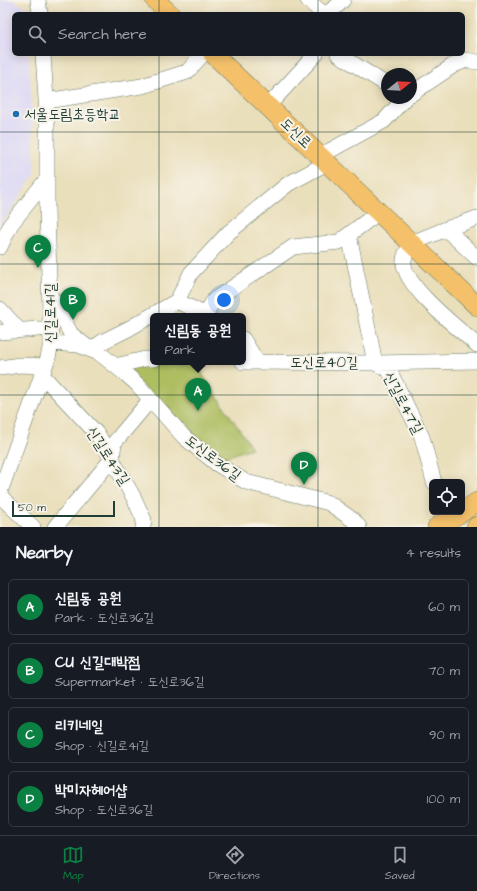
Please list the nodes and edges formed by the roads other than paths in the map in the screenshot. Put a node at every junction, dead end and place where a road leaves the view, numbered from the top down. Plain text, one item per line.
1 (38, 0) edge
2 (155, 0) edge
3 (308, 0) edge
4 (343, 0) edge
5 (40, 12) edge
6 (168, 12) edge
7 (322, 12) edge
8 (328, 12) edge
9 (43, 56) edge
10 (201, 56) edge
11 (215, 56) edge
12 (317, 56) edge
13 (341, 56) edge
14 (477, 62) edge
15 (381, 81) edge
16 (417, 90) edge
17 (46, 100) junction
18 (400, 104) edge
19 (268, 106) junction
20 (324, 160) junction
21 (47, 179) junction
22 (379, 212) junction
23 (477, 218) edge
24 (446, 229) junction
25 (349, 235) junction
26 (412, 243) junction
27 (0, 247) edge
28 (477, 258) edge
29 (50, 296) junction
30 (176, 302) junction
31 (477, 306) edge
32 (0, 308) edge
33 (156, 313) edge
34 (202, 313) edge
35 (208, 313) edge
36 (150, 317) edge
37 (19, 330) junction
38 (0, 332) edge
39 (51, 336) junction
40 (477, 345) edge
41 (246, 349) edge
42 (91, 350) junction
43 (150, 359) edge
44 (477, 361) edge
45 (250, 362) edge
46 (376, 363) junction
47 (115, 366) junction
48 (0, 368) edge
49 (44, 370) junction
50 (150, 400) junction
51 (112, 459) junction
52 (4, 470) edge
53 (433, 479) edge
54 (0, 492) edge
55 (0, 496) edge
56 (477, 502) edge
57 (465, 510) edge
58 (455, 515) edge
59 (441, 521) edge
60 (33, 527) edge
61 (55, 527) edge
62 (143, 527) edge
63 (359, 527) edge

1 - 5 street
2 - 6 main road
3 - 7 street
4 - 8 street
9 - 17 street, 신길로41길
10 - 17 street
11 - 19 main road, 도신로
12 - 19 street
13 - 15 street
14 - 16 street
17 - 21 street, 신길로41길
18 - 20 street
19 - 20 main road, 도신로
20 - 22 main road, 도신로
20 - 30 street
21 - 27 street
21 - 29 street, 신길로41길
22 - 25 street
22 - 26 main road, 도신로
23 - 24 street
24 - 26 street
24 - 28 street
25 - 35 street
25 - 46 street, 신길로47길
26 - 31 main road, 도신로
26 - 40 street
29 - 39 street, 신길로41길
29 - 42 street, 도신로36길
30 - 33 street
30 - 34 street
32 - 37 street
36 - 42 street
37 - 38 street, 도신로36길
37 - 39 street, 도신로36길
39 - 42 street, 도신로36길
39 - 49 street, 신길로41길
41 - 45 street
42 - 47 street, 도신로36길
43 - 47 street
44 - 46 street, 도신로40길
45 - 46 street, 도신로40길
46 - 53 street, 신길로47길
47 - 50 street, 도신로36길
48 - 49 street
49 - 51 street, 신길로43길
49 - 52 street, 신길로41길
50 - 51 street
50 - 63 street, 도신로36길
51 - 61 street
51 - 62 street, 신길로43길
52 - 54 street, 신길로41길
55 - 60 street
56 - 57 main road
58 - 59 main road

